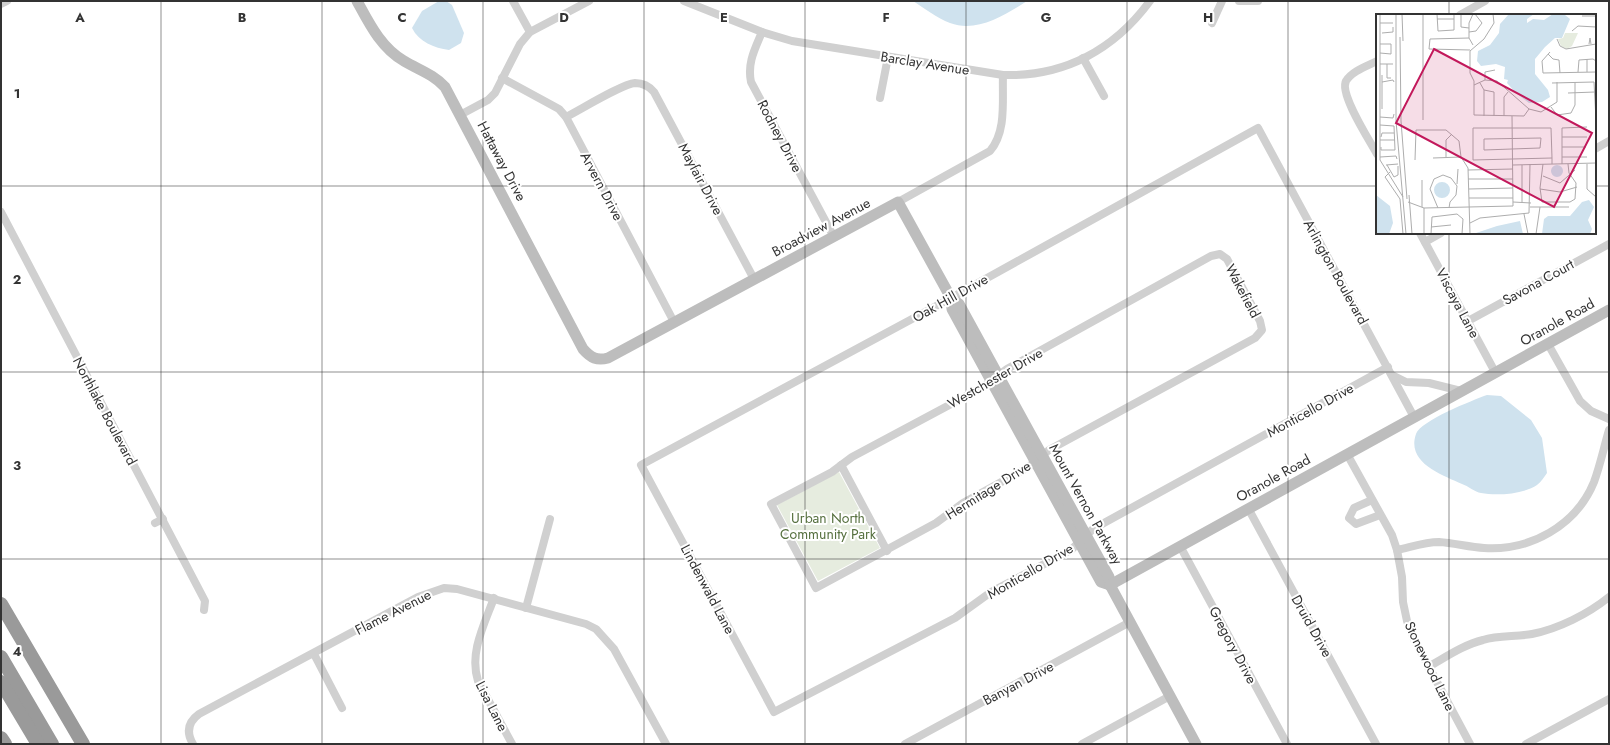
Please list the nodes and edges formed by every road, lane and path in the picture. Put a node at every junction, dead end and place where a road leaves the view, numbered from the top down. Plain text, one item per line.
1 (7, 1) edge
2 (357, 1) edge
3 (513, 1) edge
4 (589, 1) edge
5 (684, 1) edge
6 (1150, 1) edge
7 (1222, 1) edge
8 (1239, 1) edge
9 (1258, 1) edge
10 (1485, 1) edge
11 (1, 4) edge
12 (1462, 14) edge
13 (1212, 23) dead end
14 (530, 32) junction
15 (762, 32) junction
16 (888, 57) junction
17 (1083, 58) junction
18 (1376, 62) edge
19 (1003, 75) junction
20 (502, 78) junction
21 (1104, 96) dead end
22 (880, 98) dead end
23 (460, 115) junction
24 (566, 117) junction
25 (1258, 128) joint
26 (1609, 141) edge
27 (1596, 148) edge
28 (1376, 152) edge
29 (898, 202) junction
30 (1, 212) edge
31 (1421, 234) edge
32 (1439, 234) edge
33 (834, 237) junction
34 (1425, 242) junction
35 (1609, 244) edge
36 (1220, 254) joint
37 (754, 279) junction
38 (951, 298) junction
39 (1609, 310) edge
40 (1468, 321) junction
41 (674, 322) junction
42 (1262, 330) joint
43 (1548, 344) junction
44 (594, 359) joint
45 (1390, 371) junction
46 (1495, 372) junction
47 (995, 378) junction
48 (1461, 391) junction
49 (1414, 416) junction
50 (1609, 419) edge
51 (1609, 430) edge
52 (1347, 454) junction
53 (1038, 458) junction
54 (641, 465) joint
55 (841, 465) junction
56 (1372, 500) junction
57 (1248, 508) junction
58 (1380, 515) junction
59 (163, 519) junction
60 (550, 519) dead end
61 (155, 523) dead end
62 (1082, 539) junction
63 (1180, 546) junction
64 (1398, 550) junction
65 (887, 551) junction
66 (1110, 585) junction
67 (816, 588) joint
68 (1609, 597) edge
69 (494, 598) junction
70 (1, 604) edge
71 (526, 608) junction
72 (204, 610) dead end
73 (1130, 622) junction
74 (314, 654) junction
75 (1, 657) edge
76 (1428, 667) junction
77 (1, 682) edge
78 (1170, 696) junction
79 (1609, 699) edge
80 (342, 708) dead end
81 (774, 712) joint
82 (80, 741) edge
83 (38, 744) edge
84 (52, 744) edge
85 (193, 744) edge
86 (512, 744) edge
87 (666, 744) edge
88 (905, 744) edge
89 (1082, 744) edge
90 (1196, 744) edge
91 (1287, 744) edge
92 (1376, 744) edge
93 (1470, 744) edge
94 (1526, 744) edge

1 - 11 street
2 - 23 street, Hattaway Drive
3 - 14 street
4 - 14 street
5 - 15 street, Barclay Avenue
6 - 17 street, Barclay Avenue
7 - 13 street
8 - 9 street
10 - 12 street
14 - 20 street
15 - 16 street, Barclay Avenue
15 - 33 street, Rodney Drive
16 - 19 street, Barclay Avenue
16 - 22 street
17 - 19 street, Barclay Avenue
17 - 21 street
18 - 28 street
19 - 29 street, Broadview Avenue
20 - 23 street
20 - 24 street, Arvern Drive
23 - 44 street, Hattaway Drive
24 - 37 street, Mayfair Drive
24 - 41 street, Arvern Drive
25 - 38 street, Oak Hill Drive
25 - 45 street, Arlington Boulevard
26 - 27 street
29 - 33 street, Broadview Avenue
29 - 38 street, Mount Vernon Parkway
30 - 59 street, Northlake Boulevard
31 - 34 street, Viscaya Lane
32 - 34 street
33 - 37 street, Broadview Avenue
34 - 40 street, Viscaya Lane
35 - 40 street, Savona Court
36 - 42 street, Wakefield
36 - 47 street, Westchester Drive
37 - 41 street, Broadview Avenue
38 - 47 street, Mount Vernon Parkway
38 - 54 street, Oak Hill Drive
39 - 43 street, Oranole Road
40 - 46 street, Viscaya Lane
41 - 44 street, Broadview Avenue
42 - 53 street, Hermitage Drive
43 - 46 street, Oranole Road
43 - 50 street
45 - 48 street
45 - 49 street, Arlington Boulevard
45 - 62 street, Monticello Drive
46 - 48 street, Oranole Road
47 - 53 street, Mount Vernon Parkway
47 - 55 street, Westchester Drive
48 - 49 street, Oranole Road
49 - 52 street, Oranole Road
51 - 64 street
52 - 56 street, Stonewood Lane
52 - 57 street, Oranole Road
53 - 62 street, Mount Vernon Parkway
53 - 65 street, Hermitage Drive
54 - 81 street, Lindenwald Lane
55 - 65 street
55 - 67 street, Westchester Drive
56 - 58 street, Stonewood Lane
56 - 58 street
57 - 63 street, Oranole Road
57 - 92 street, Druid Drive
58 - 64 street, Stonewood Lane
59 - 61 street
59 - 72 street, Northlake Boulevard
60 - 71 street
62 - 66 street, Mount Vernon Parkway
62 - 81 street, Monticello Drive
63 - 66 street, Oranole Road
63 - 91 street, Gregory Drive
64 - 76 street, Stonewood Lane
65 - 67 street, Hermitage Drive
66 - 73 street
68 - 76 street
69 - 71 street, Flame Avenue
69 - 74 street, Flame Avenue
69 - 86 street, Lisa Lane
70 - 82 highway
71 - 87 street, Flame Avenue
73 - 78 street
73 - 88 street, Banyan Drive
74 - 80 street
74 - 85 street, Flame Avenue
75 - 84 highway
76 - 93 street, Stonewood Lane
77 - 83 highway
78 - 89 street
78 - 90 street
79 - 94 street

